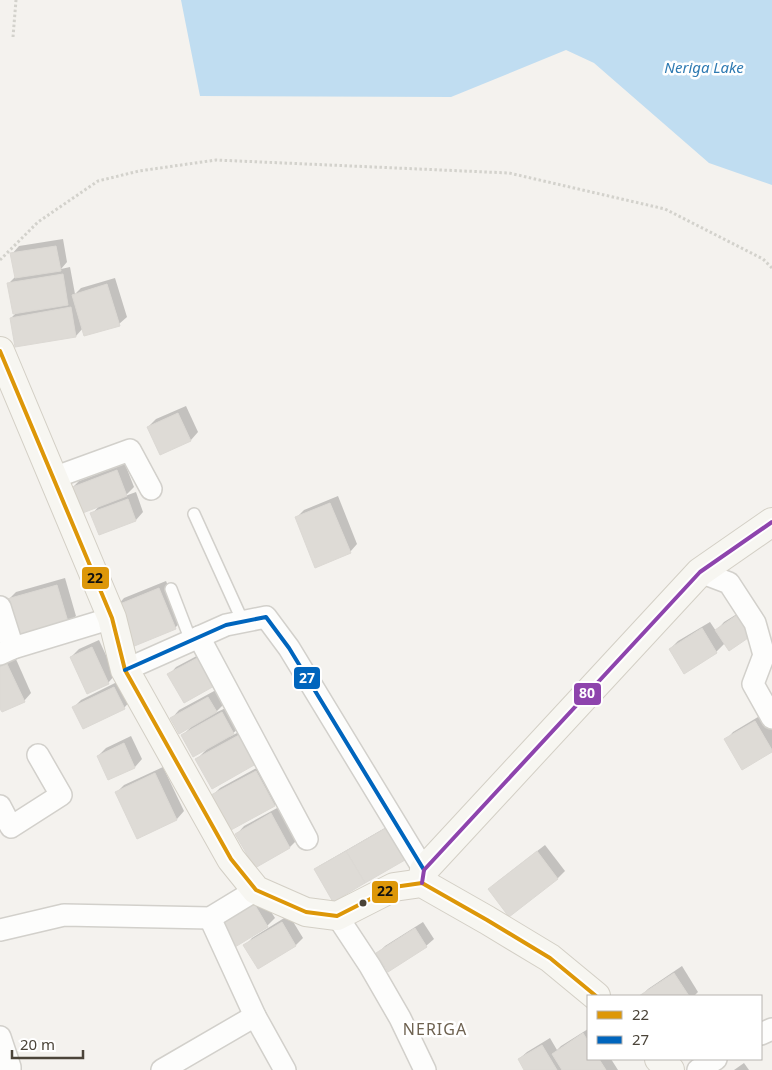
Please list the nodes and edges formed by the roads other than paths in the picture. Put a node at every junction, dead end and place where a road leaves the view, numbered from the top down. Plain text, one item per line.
1 (0, 351) edge
2 (53, 478) junction
3 (151, 489) dead end
4 (194, 514) dead end
5 (772, 522) edge
6 (700, 572) junction
7 (171, 589) dead end
8 (0, 607) edge
9 (112, 618) junction
10 (242, 622) junction
11 (195, 639) junction
12 (7, 651) edge
13 (126, 670) junction
14 (762, 680) edge
15 (772, 718) edge
16 (38, 755) dead end
17 (0, 806) edge
18 (307, 839) dead end
19 (423, 877) junction
20 (256, 890) junction
21 (337, 916) junction
22 (210, 918) junction
23 (0, 930) edge
24 (595, 995) edge
25 (255, 1016) junction
26 (0, 1037) edge
27 (660, 1060) edge
28 (714, 1060) edge
29 (10, 1070) edge
30 (162, 1070) edge
31 (285, 1070) edge
32 (425, 1070) edge
33 (670, 1070) edge
34 (698, 1070) edge

1 - 2 street
2 - 3 street
2 - 9 street
4 - 10 lane
5 - 6 street
6 - 14 street
6 - 19 street
7 - 11 lane
8 - 12 street
9 - 12 street
9 - 13 street
10 - 11 street
10 - 19 street
11 - 13 street
11 - 18 street
13 - 20 street
14 - 15 street
16 - 17 street
19 - 21 street
19 - 24 street
20 - 21 street
20 - 22 street
21 - 32 street
22 - 23 street
22 - 25 street
25 - 30 street
25 - 31 street
26 - 29 street
27 - 33 street
28 - 34 street

